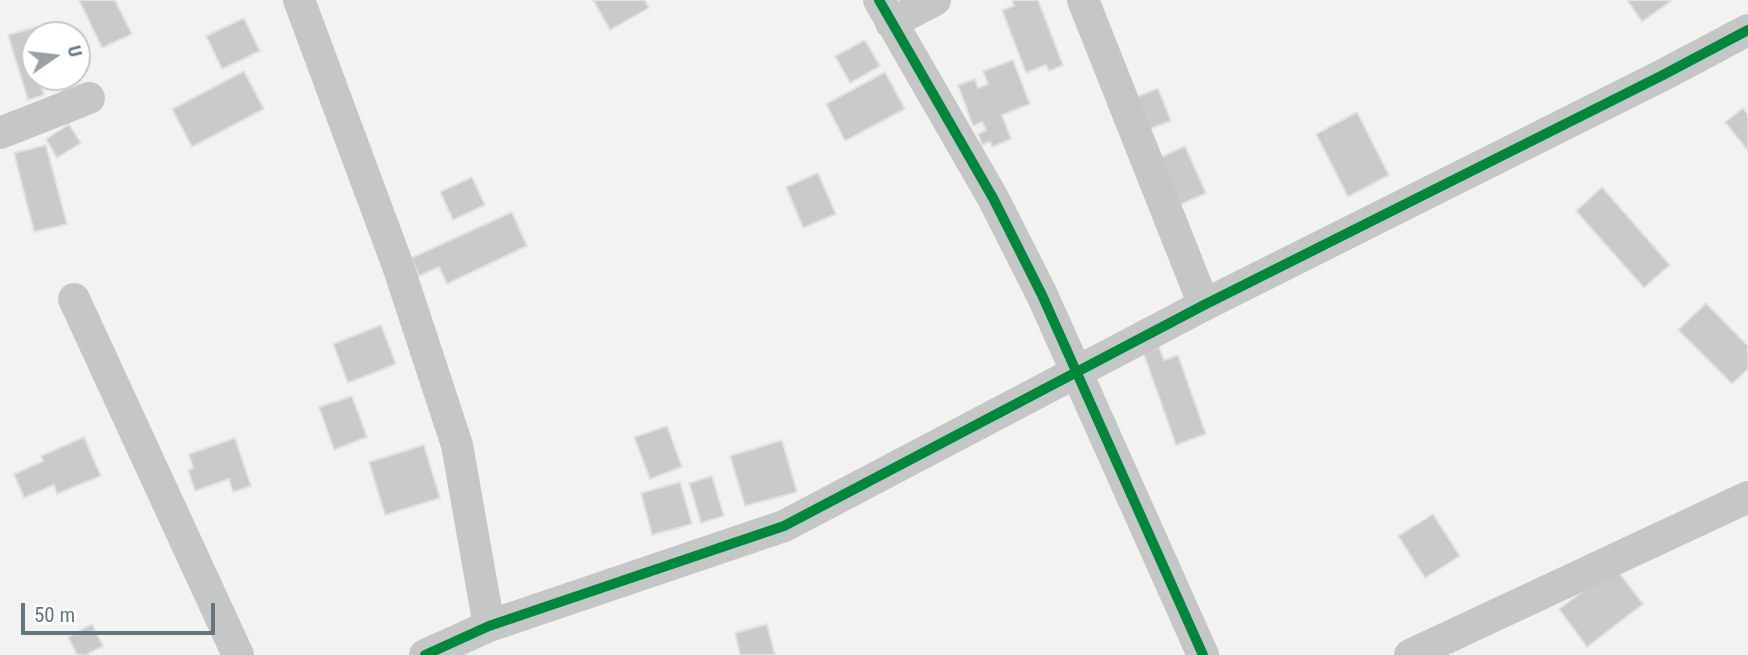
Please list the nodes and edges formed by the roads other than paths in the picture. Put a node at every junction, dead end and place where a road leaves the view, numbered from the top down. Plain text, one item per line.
1 (299, 0) edge
2 (935, 0) edge
3 (1083, 0) edge
4 (885, 11) edge
5 (1748, 30) edge
6 (89, 98) dead end
7 (0, 134) edge
8 (74, 299) dead end
9 (1204, 305) junction
10 (1077, 373) junction
11 (1748, 497) edge
12 (489, 625) junction
13 (238, 655) edge
14 (425, 655) edge
15 (1203, 655) edge
16 (1409, 655) edge

1 - 12 street
2 - 4 street
3 - 9 street
4 - 10 street
5 - 9 street
6 - 7 street
8 - 13 street
9 - 10 street
10 - 12 street
10 - 15 street
11 - 16 street
12 - 14 street

